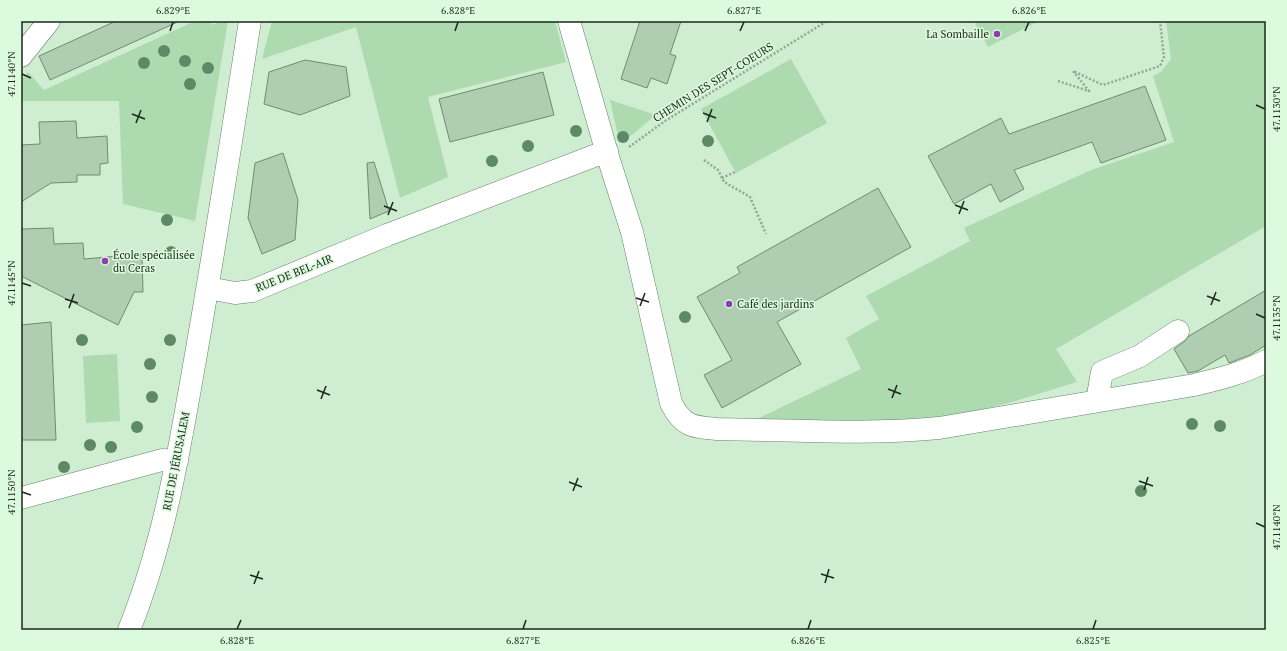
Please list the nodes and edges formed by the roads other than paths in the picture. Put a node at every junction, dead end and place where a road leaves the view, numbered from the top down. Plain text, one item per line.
1 (48, 21) edge
2 (250, 21) edge
3 (569, 21) edge
4 (21, 56) edge
5 (608, 155) junction
6 (208, 288) junction
7 (1178, 331) dead end
8 (1266, 360) edge
9 (1097, 402) junction
10 (177, 461) junction
11 (21, 498) edge
12 (129, 630) edge

1 - 4 street
2 - 6 street
3 - 5 street
5 - 6 street, RUE DE BEL-AIR
5 - 9 street
6 - 10 street, RUE DE JÉRUSALEM
7 - 9 street
8 - 9 street
10 - 11 street
10 - 12 street, RUE DE JÉRUSALEM

